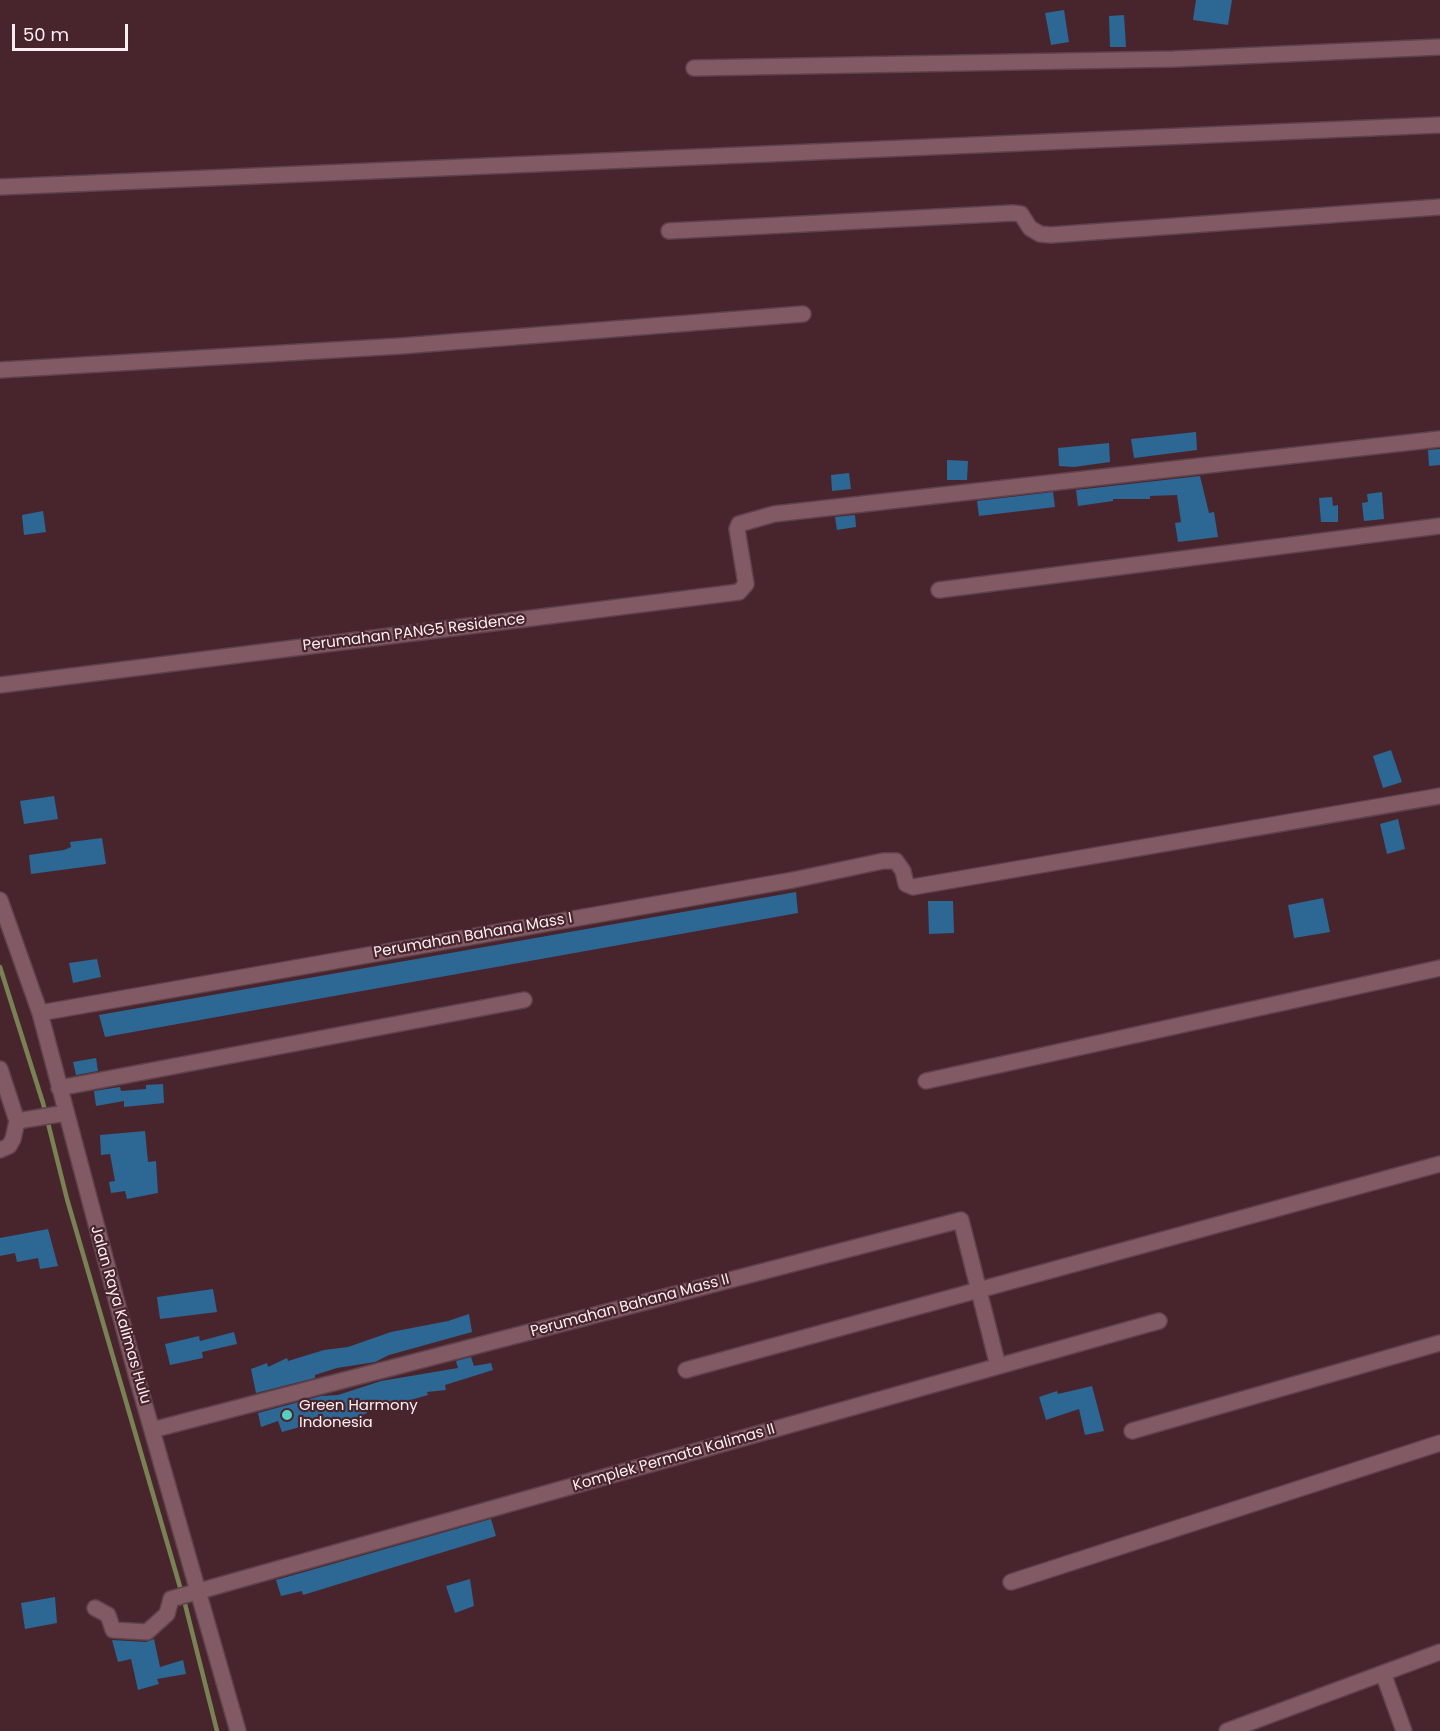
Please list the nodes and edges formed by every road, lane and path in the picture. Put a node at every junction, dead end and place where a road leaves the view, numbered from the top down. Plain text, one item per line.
1 (1440, 47) edge
2 (694, 68) dead end
3 (1440, 125) edge
4 (0, 187) edge
5 (1440, 207) edge
6 (669, 231) dead end
7 (804, 314) dead end
8 (0, 370) edge
9 (1440, 440) edge
10 (1440, 526) edge
11 (939, 590) dead end
12 (0, 685) edge
13 (1440, 796) edge
14 (0, 900) edge
15 (1440, 968) edge
16 (524, 1000) dead end
17 (40, 1013) junction
18 (0, 1069) edge
19 (926, 1081) dead end
20 (59, 1088) junction
21 (53, 1116) junction
22 (17, 1121) junction
23 (0, 1150) edge
24 (1440, 1164) edge
25 (979, 1291) junction
26 (1159, 1321) dead end
27 (1440, 1343) edge
28 (998, 1366) junction
29 (686, 1370) dead end
30 (152, 1430) junction
31 (1132, 1431) dead end
32 (1440, 1443) edge
33 (1011, 1582) dead end
34 (188, 1595) junction
35 (94, 1608) dead end
36 (1440, 1652) edge
37 (1383, 1673) junction
38 (238, 1731) edge
39 (1227, 1731) edge
40 (1404, 1731) edge

1 - 2 street
3 - 4 street
5 - 6 street
7 - 8 street
9 - 12 street, Perumahan PANG5 Residence
10 - 11 street
13 - 17 street, Perumahan Bahana Mass I
14 - 17 street, Jalan Raya Kalimas Hulu
15 - 19 street
16 - 20 street
17 - 20 street, Jalan Raya Kalimas Hulu
18 - 22 street
20 - 21 street, Jalan Raya Kalimas Hulu
21 - 22 street
21 - 30 street, Jalan Raya Kalimas Hulu
22 - 23 street
24 - 25 street
25 - 28 street, Perumahan Bahana Mass II
25 - 29 street
25 - 30 street, Perumahan Bahana Mass II
26 - 28 street, Komplek Permata Kalimas II
27 - 31 street
28 - 34 street, Komplek Permata Kalimas II
30 - 34 street, Jalan Raya Kalimas Hulu
32 - 33 street
34 - 35 street
34 - 38 street, Jalan Raya Kalimas Hulu
36 - 37 street
37 - 39 street
37 - 40 street

